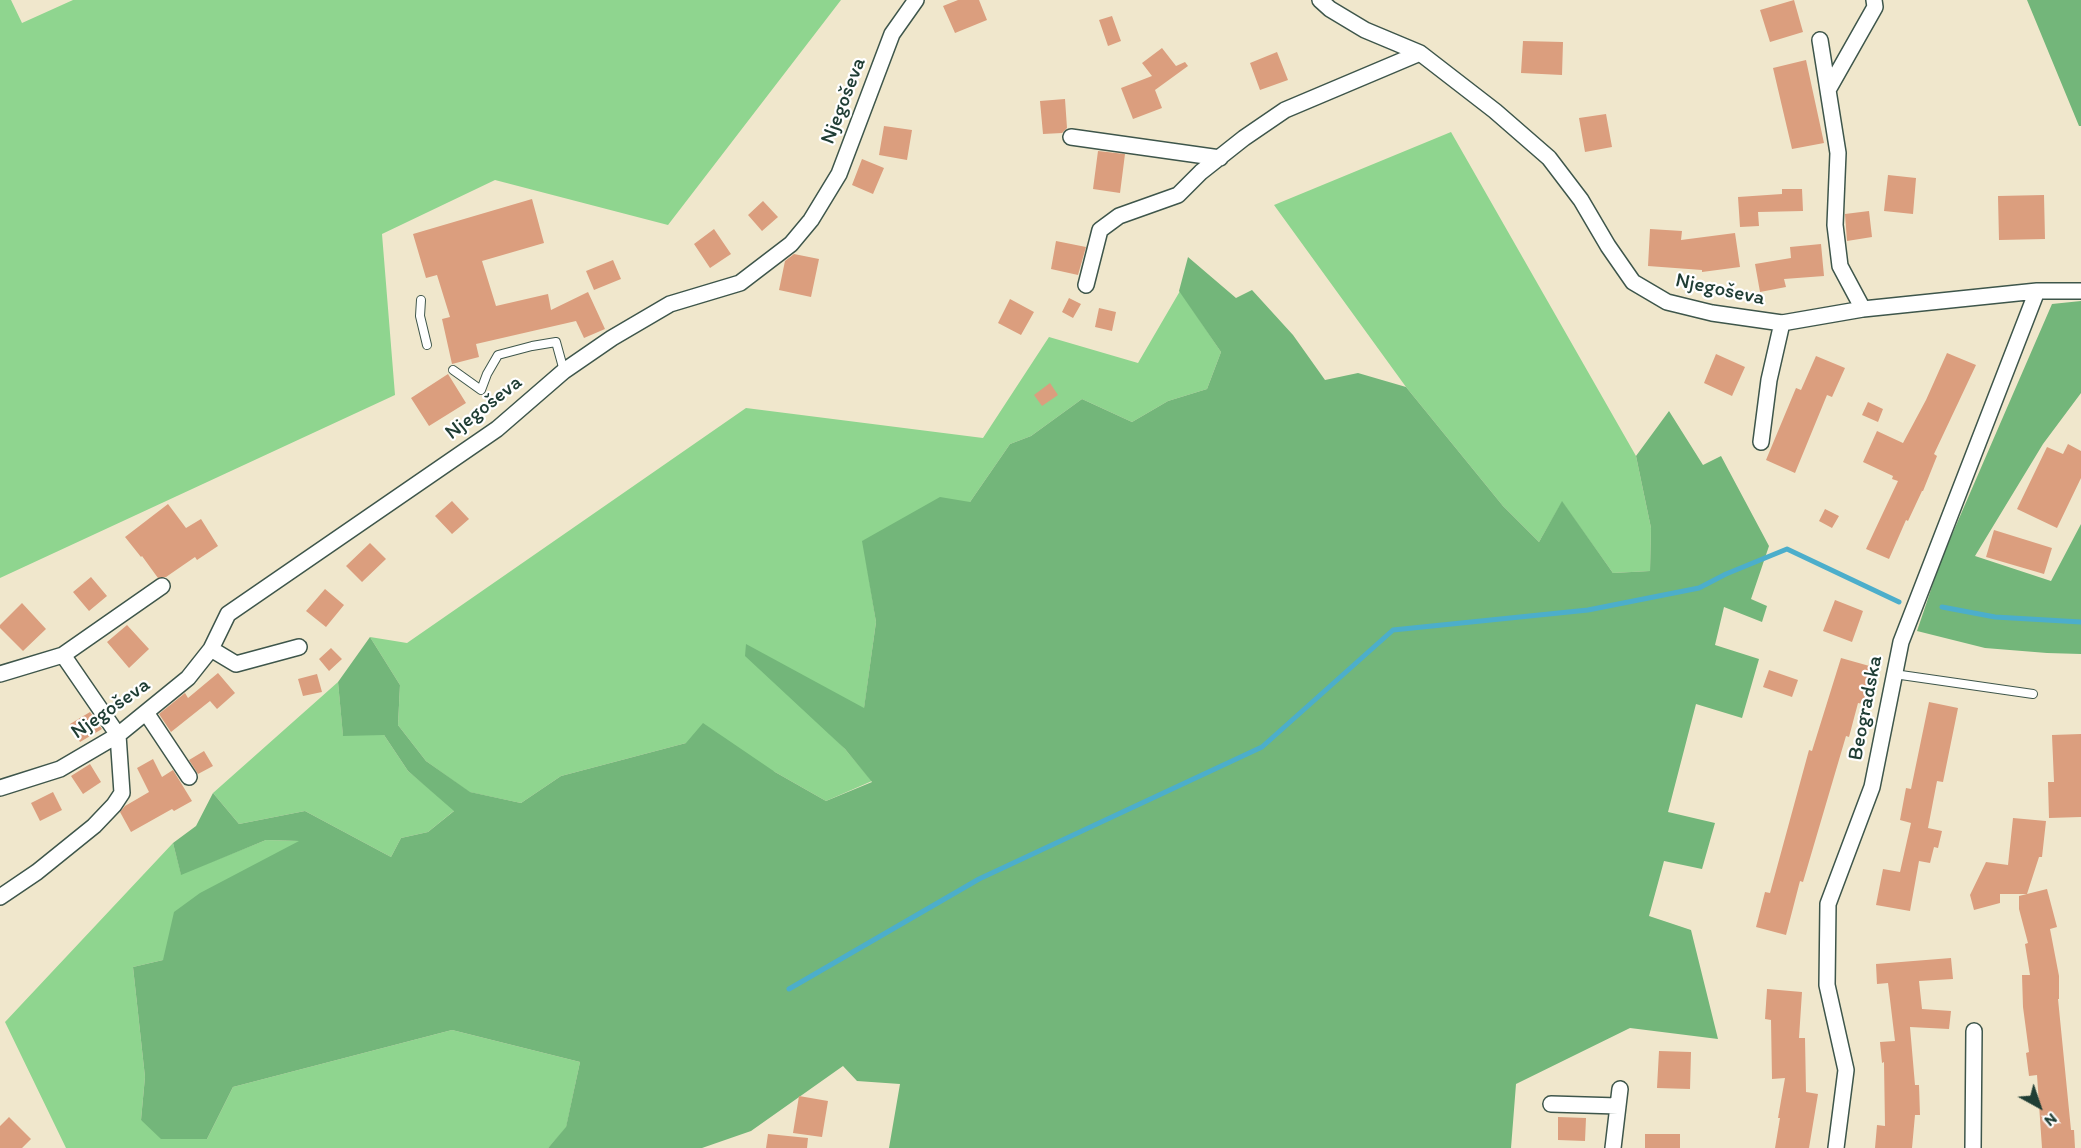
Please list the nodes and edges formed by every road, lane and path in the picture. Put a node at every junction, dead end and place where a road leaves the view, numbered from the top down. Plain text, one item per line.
1 (916, 0) edge
2 (1320, 0) edge
3 (1874, 0) edge
4 (1820, 40) dead end
5 (1419, 53) junction
6 (1828, 90) junction
7 (1071, 137) dead end
8 (1220, 158) junction
9 (1086, 285) dead end
10 (2037, 291) junction
11 (2081, 291) edge
12 (422, 300) dead end
13 (1863, 309) junction
14 (1782, 323) junction
15 (427, 345) dead end
16 (453, 370) dead end
17 (564, 371) junction
18 (1761, 442) dead end
19 (162, 586) dead end
20 (299, 647) dead end
21 (211, 649) junction
22 (63, 654) junction
23 (0, 674) edge
24 (1894, 674) junction
25 (2033, 694) dead end
26 (147, 714) junction
27 (118, 735) junction
28 (189, 777) dead end
29 (0, 788) edge
30 (0, 897) edge
31 (1974, 1031) dead end
32 (1620, 1089) dead end
33 (1551, 1104) dead end
34 (1618, 1106) junction
35 (1613, 1148) edge
36 (1836, 1148) edge
37 (1973, 1148) edge

1 - 17 street, Njegoševa
2 - 5 street, Njegoševa
3 - 6 street
4 - 6 street
5 - 8 street
5 - 14 street, Njegoševa
6 - 13 street
7 - 8 street
8 - 9 street
10 - 11 street, Njegoševa
10 - 13 street, Njegoševa
10 - 24 street, Beogradska
12 - 15 lane
13 - 14 street, Njegoševa
14 - 18 street
16 - 17 lane
17 - 21 street, Njegoševa
19 - 22 street
20 - 21 street
21 - 26 street, Njegoševa
22 - 23 street
22 - 27 street
24 - 25 lane
24 - 36 street, Beogradska
26 - 27 street, Njegoševa
26 - 28 street
27 - 29 street, Njegoševa
27 - 30 street
31 - 37 street
32 - 34 street
33 - 34 street
34 - 35 street

